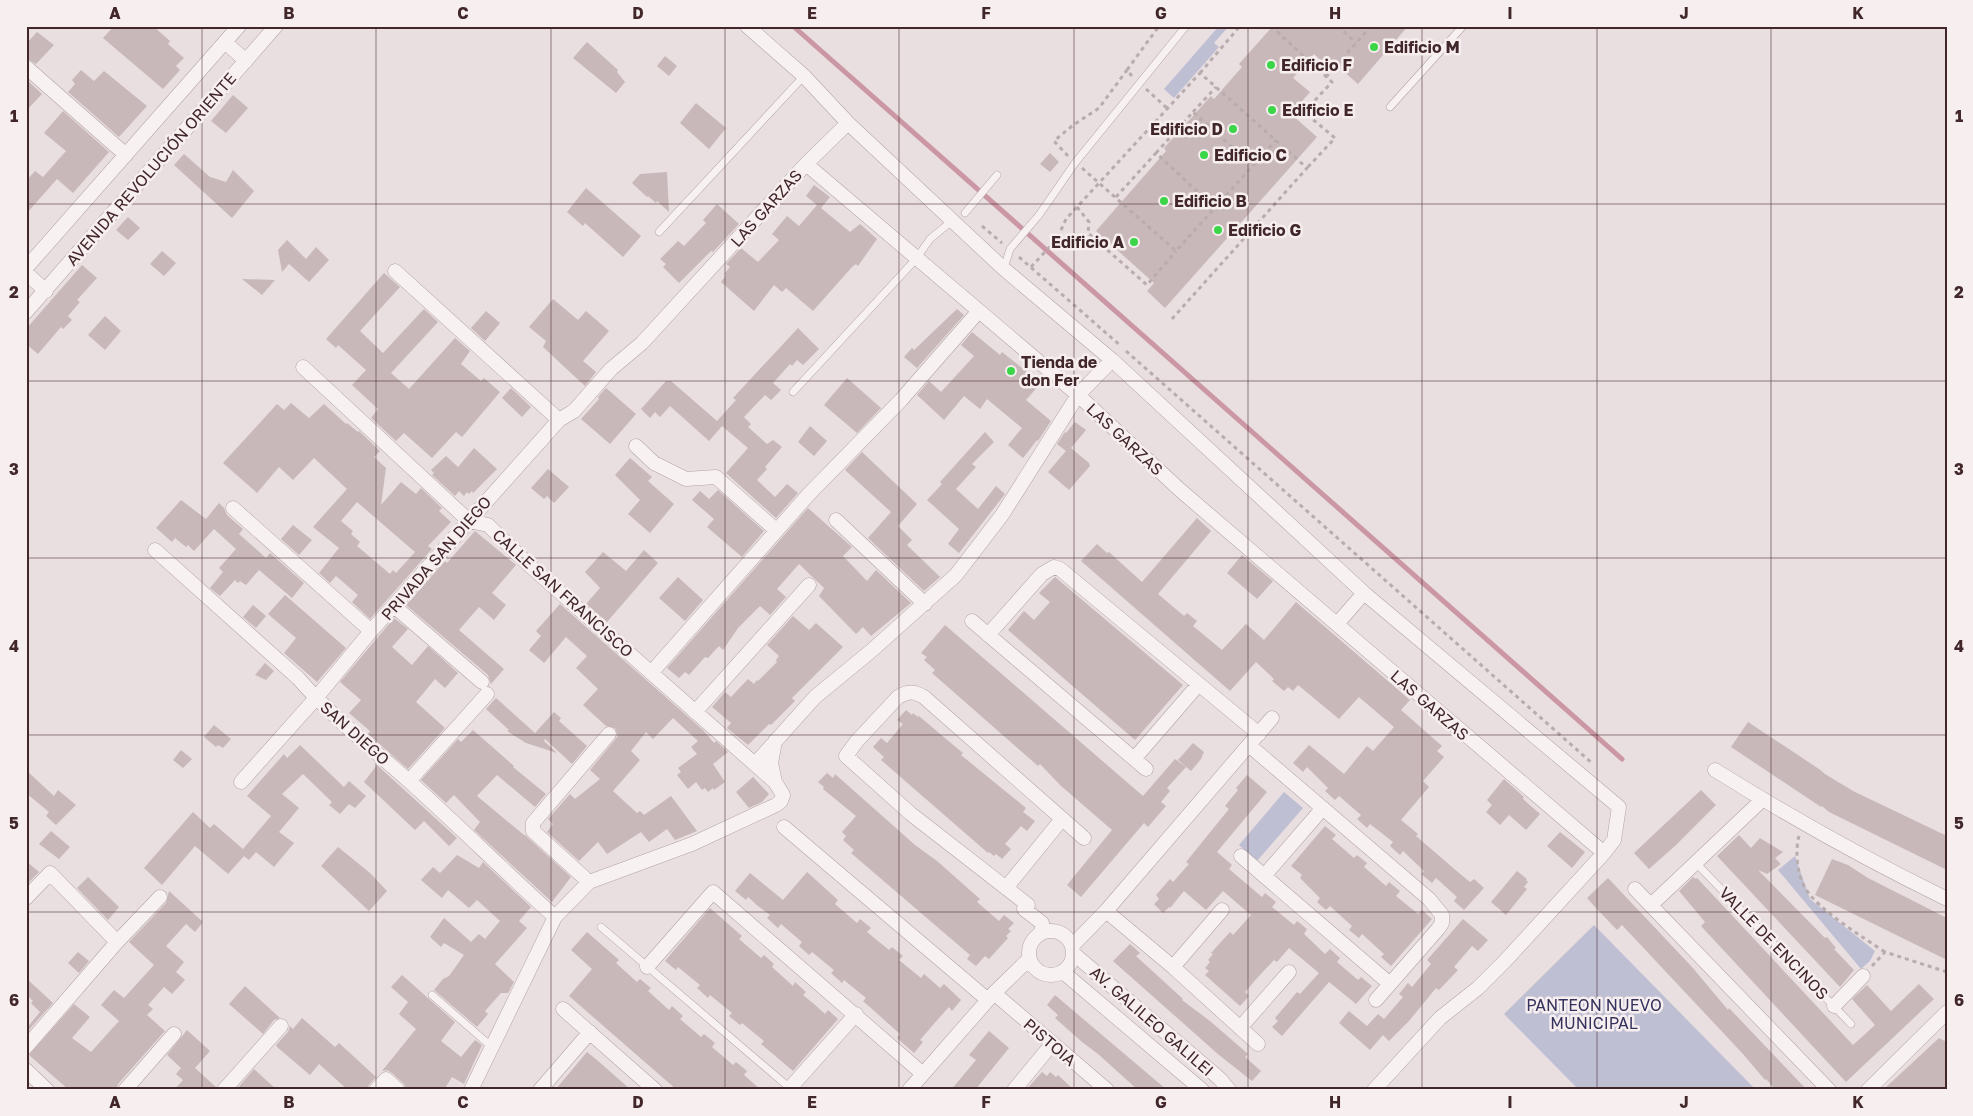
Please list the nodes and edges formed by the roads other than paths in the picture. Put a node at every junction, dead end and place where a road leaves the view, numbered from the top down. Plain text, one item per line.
1 (239, 26) edge
2 (276, 26) edge
3 (746, 26) edge
4 (1186, 26) edge
5 (1463, 26) edge
6 (225, 42) junction
7 (246, 60) junction
8 (26, 67) edge
9 (804, 76) junction
10 (1390, 107) dead end
11 (848, 123) junction
12 (126, 155) junction
13 (806, 164) junction
14 (997, 175) dead end
15 (965, 212) road end
16 (953, 220) junction
17 (659, 232) dead end
18 (916, 259) junction
19 (26, 268) edge
20 (1004, 269) junction
21 (395, 271) dead end
22 (26, 273) edge
23 (46, 290) junction
24 (26, 312) edge
25 (978, 312) junction
26 (1112, 360) junction
27 (303, 367) dead end
28 (793, 392) dead end
29 (1078, 395) junction
30 (559, 420) junction
31 (636, 446) dead end
32 (233, 508) dead end
33 (836, 520) dead end
34 (469, 521) junction
35 (776, 530) junction
36 (155, 550) dead end
37 (809, 585) dead end
38 (1364, 593) junction
39 (925, 604) junction
40 (394, 606) junction
41 (972, 621) dead end
42 (1337, 624) junction
43 (371, 631) junction
44 (988, 635) junction
45 (651, 673) junction
46 (1198, 685) junction
47 (316, 698) junction
48 (695, 712) junction
49 (1272, 718) dead end
50 (609, 734) dead end
51 (1259, 734) junction
52 (775, 739) junction
53 (1250, 746) junction
54 (1134, 759) junction
55 (754, 764) junction
56 (1146, 769) dead end
57 (1715, 770) dead end
58 (409, 781) junction
59 (241, 782) dead end
60 (775, 782) junction
61 (1763, 799) junction
62 (1323, 808) junction
63 (1062, 819) junction
64 (784, 827) dead end
65 (1084, 838) dead end
66 (1604, 852) junction
67 (1241, 856) dead end
68 (1696, 862) junction
69 (1264, 876) junction
70 (589, 882) junction
71 (1006, 888) junction
72 (1635, 889) dead end
73 (160, 897) dead end
74 (26, 898) edge
75 (1947, 899) edge
76 (1651, 905) junction
77 (1222, 910) dead end
78 (1106, 911) junction
79 (556, 917) junction
80 (602, 927) dead end
81 (1042, 931) junction
82 (117, 942) junction
83 (1073, 949) junction
84 (1029, 959) junction
85 (647, 967) junction
86 (1173, 967) junction
87 (1063, 972) junction
88 (1288, 972) dead end
89 (1863, 976) road end
90 (1390, 984) junction
91 (432, 995) dead end
92 (991, 996) junction
93 (1376, 1000) dead end
94 (1834, 1006) junction
95 (563, 1009) dead end
96 (1947, 1012) edge
97 (856, 1014) junction
98 (1851, 1024) dead end
99 (281, 1026) dead end
100 (1240, 1028) junction
101 (590, 1032) junction
102 (174, 1034) dead end
103 (1052, 1044) junction
104 (1258, 1044) dead end
105 (26, 1047) edge
106 (492, 1048) junction
107 (26, 1070) edge
108 (923, 1074) junction
109 (1224, 1084) edge
110 (791, 1089) edge
111 (48, 1090) edge
112 (125, 1090) edge
113 (224, 1090) edge
114 (376, 1090) edge
115 (398, 1090) edge
116 (471, 1090) edge
117 (540, 1090) edge
118 (655, 1090) edge
119 (909, 1090) edge
120 (1014, 1090) edge
121 (1107, 1090) edge
122 (1202, 1090) edge
123 (1208, 1090) edge
124 (1374, 1090) edge
125 (1829, 1090) edge
126 (1868, 1090) edge

1 - 6 street, AVENIDA REVOLUCIÓN ORIENTE
2 - 7 street, AVENIDA REVOLUCIÓN ORIENTE
3 - 9 street
4 - 20 lane
5 - 10 lane
6 - 7 street
6 - 12 street, AVENIDA REVOLUCIÓN ORIENTE
7 - 23 street, AVENIDA REVOLUCIÓN ORIENTE
8 - 12 street
9 - 11 street
9 - 17 lane
11 - 13 street
11 - 16 street
12 - 19 street, AVENIDA REVOLUCIÓN ORIENTE
13 - 18 street, LAS GARZAS
13 - 30 street, LAS GARZAS
14 - 15 lane
16 - 18 lane
16 - 20 street
18 - 25 street, LAS GARZAS
18 - 28 lane
20 - 26 street
21 - 30 street
22 - 23 street
23 - 24 street, AVENIDA REVOLUCIÓN ORIENTE
25 - 29 street, LAS GARZAS
25 - 35 street
26 - 29 street
26 - 38 street
27 - 34 street, CALLE SAN FRANCISCO
29 - 39 street
29 - 42 street, LAS GARZAS
30 - 34 street, PRIVADA SAN DIEGO
31 - 35 street
32 - 43 street
33 - 39 street
34 - 40 street, PRIVADA SAN DIEGO
34 - 45 street, CALLE SAN FRANCISCO
35 - 45 street
36 - 47 street, SAN DIEGO
37 - 48 street
38 - 42 street
38 - 66 street
39 - 52 street
40 - 43 street, PRIVADA SAN DIEGO
40 - 58 street
41 - 44 street
42 - 66 street, LAS GARZAS
43 - 47 street, PRIVADA SAN DIEGO
44 - 46 street
44 - 54 street
45 - 48 street, CALLE SAN FRANCISCO
46 - 51 street
46 - 54 street
47 - 58 street, SAN DIEGO
47 - 59 street, PRIVADA SAN DIEGO
48 - 55 street, CALLE SAN FRANCISCO
49 - 51 street
50 - 70 street
51 - 53 street
52 - 55 street
52 - 60 street
53 - 62 street
53 - 78 street
54 - 56 street
55 - 60 street, CALLE SAN FRANCISCO
57 - 61 street
58 - 79 street, SAN DIEGO
60 - 70 street
61 - 68 street
61 - 75 street
62 - 69 street
62 - 90 street
63 - 65 street
63 - 71 street
63 - 71 street
64 - 92 street, PISTOIA
66 - 124 street
67 - 69 street
68 - 76 street
68 - 94 lane, VALLE DE ENCINOS
69 - 90 street
70 - 79 street
71 - 81 street
72 - 76 street
73 - 82 street
74 - 82 street
76 - 125 street
77 - 86 street
78 - 83 street
78 - 86 street
79 - 106 street
80 - 85 lane
81 - 83 street
81 - 84 street
82 - 105 street
83 - 87 street
83 - 109 street, AV. GALILEO GALILEI
84 - 87 street
84 - 92 street
85 - 97 street
85 - 110 lane
86 - 100 street
87 - 122 street
88 - 100 street
89 - 94 street
90 - 93 street
91 - 106 lane
92 - 103 street, PISTOIA
92 - 108 street
94 - 98 lane, VALLE DE ENCINOS
95 - 101 street
96 - 126 street
97 - 108 street
97 - 110 street
99 - 113 street
100 - 104 street
101 - 117 street
101 - 118 street
102 - 112 street
103 - 120 street
103 - 121 street, PISTOIA
106 - 116 street
107 - 111 street
108 - 119 street
109 - 123 street
114 - 115 street

